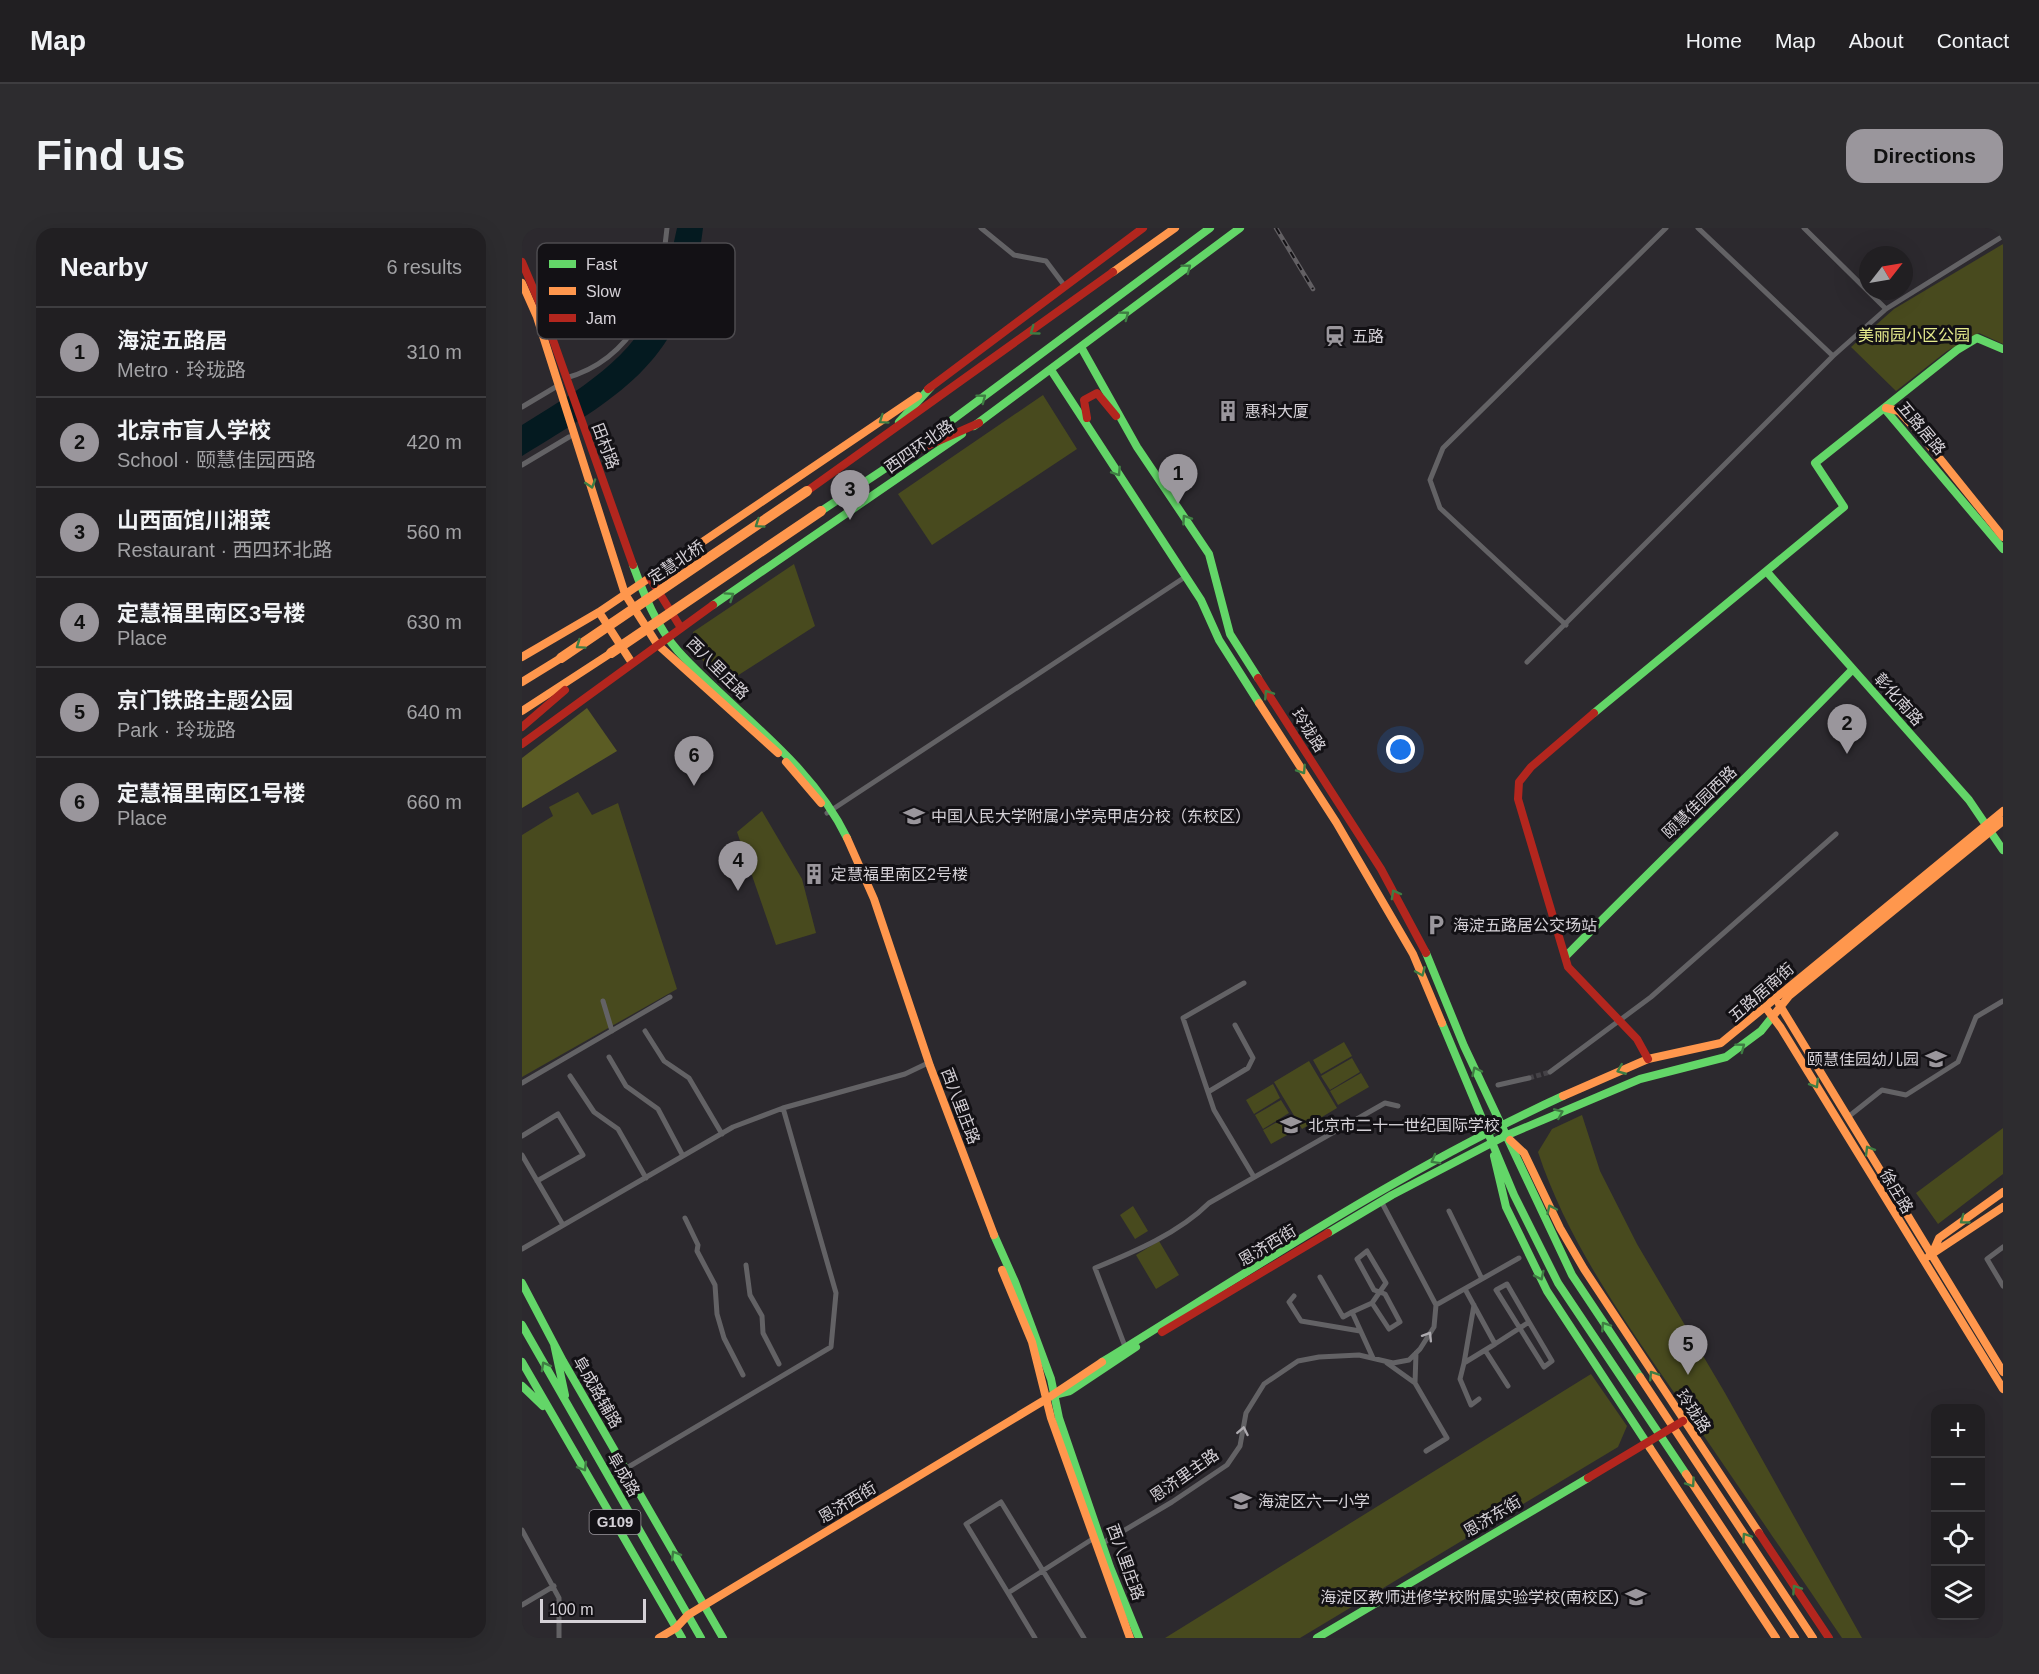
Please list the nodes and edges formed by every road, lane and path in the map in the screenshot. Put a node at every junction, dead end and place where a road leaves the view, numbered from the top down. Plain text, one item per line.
1 (667, 228) edge
2 (981, 228) edge
3 (1143, 228) edge
4 (1175, 228) edge
5 (1210, 228) edge
6 (1240, 228) edge
7 (1666, 228) edge
8 (1698, 228) edge
9 (1804, 228) edge
10 (2003, 236) edge
11 (666, 243) edge
12 (522, 262) edge
13 (522, 283) edge
14 (1064, 285) junction
15 (537, 295) edge
16 (1886, 309) junction
17 (537, 317) edge
18 (546, 339) edge
19 (550, 339) edge
20 (626, 339) edge
21 (1081, 347) junction
22 (2003, 349) edge
23 (1833, 356) junction
24 (1051, 370) junction
25 (563, 384) junction
26 (931, 387) junction
27 (522, 407) edge
28 (1884, 408) junction
29 (979, 423) junction
30 (575, 429) junction
31 (1095, 437) junction
32 (884, 438) junction
33 (1137, 447) junction
34 (901, 458) junction
35 (522, 465) edge
36 (807, 491) joint
37 (2003, 537) edge
38 (2003, 549) edge
39 (1767, 572) junction
40 (1185, 577) junction
41 (650, 578) junction
42 (639, 585) junction
43 (625, 594) junction
44 (599, 612) junction
45 (1566, 625) junction
46 (681, 628) junction
47 (668, 638) junction
48 (657, 644) junction
49 (522, 657) edge
50 (1527, 662) dead end
51 (632, 663) junction
52 (590, 668) junction
53 (1853, 669) dead end
54 (522, 680) edge
55 (522, 711) edge
56 (522, 727) edge
57 (522, 744) edge
58 (829, 812) junction
59 (2003, 812) edge
60 (2003, 820) edge
61 (1991, 830) junction
62 (1836, 834) dead end
63 (2003, 850) edge
64 (1566, 956) junction
65 (1245, 983) dead end
66 (670, 997) dead end
67 (603, 1001) dead end
68 (2003, 1002) edge
69 (1778, 1003) junction
70 (1769, 1012) junction
71 (1620, 1020) junction
72 (1235, 1025) dead end
73 (612, 1031) junction
74 (645, 1031) dead end
75 (609, 1057) dead end
76 (1648, 1059) junction
77 (926, 1064) junction
78 (1550, 1072) tunnel mouth
79 (570, 1076) dead end
80 (1529, 1077) tunnel mouth
81 (522, 1082) edge
82 (1498, 1085) dead end
83 (1208, 1092) junction
84 (1398, 1106) dead end
85 (783, 1108) junction
86 (1848, 1117) junction
87 (1499, 1125) junction
88 (1486, 1131) junction
89 (722, 1134) junction
90 (522, 1136) edge
91 (1505, 1136) junction
92 (1491, 1143) junction
93 (522, 1155) edge
94 (683, 1156) junction
95 (1254, 1177) junction
96 (646, 1178) junction
97 (537, 1181) junction
98 (2003, 1192) edge
99 (1381, 1202) junction
100 (2003, 1207) edge
101 (1449, 1211) dead end
102 (685, 1218) dead end
103 (563, 1225) junction
104 (2003, 1247) edge
105 (522, 1250) edge
106 (1927, 1257) junction
107 (1519, 1258) dead end
108 (746, 1265) dead end
109 (1320, 1277) dead end
110 (1482, 1278) junction
111 (522, 1283) edge
112 (2003, 1286) edge
113 (1464, 1289) junction
114 (1380, 1292) junction
115 (1294, 1296) dead end
116 (1372, 1303) junction
117 (1436, 1305) junction
118 (1474, 1305) junction
119 (1352, 1312) junction
120 (1529, 1323) junction
121 (522, 1325) edge
122 (1521, 1327) junction
123 (1360, 1331) junction
124 (554, 1344) junction
125 (1495, 1344) junction
126 (1126, 1350) junction
127 (1485, 1350) junction
128 (1416, 1353) junction
129 (1373, 1358) junction
130 (1383, 1360) junction
131 (522, 1362) edge
132 (1464, 1363) junction
133 (779, 1364) dead end
134 (2003, 1371) edge
135 (743, 1375) dead end
136 (1415, 1383) junction
137 (522, 1386) edge
138 (1508, 1386) dead end
139 (2003, 1389) edge
140 (1050, 1397) junction
141 (1479, 1399) dead end
142 (568, 1407) junction
143 (554, 1417) junction
144 (1683, 1421) junction
145 (1672, 1427) junction
146 (1658, 1435) junction
147 (1647, 1442) junction
148 (1426, 1451) dead end
149 (625, 1469) junction
150 (522, 1530) edge
151 (1098, 1540) junction
152 (1044, 1570) junction
153 (554, 1586) junction
154 (1008, 1593) junction
155 (522, 1605) edge
156 (704, 1606) junction
157 (688, 1615) junction
158 (676, 1628) junction
159 (559, 1638) edge
160 (659, 1638) edge
161 (682, 1638) edge
162 (701, 1638) edge
163 (723, 1638) edge
164 (1035, 1638) edge
165 (1084, 1638) edge
166 (1130, 1638) edge
167 (1139, 1638) edge
168 (1317, 1638) edge
169 (1776, 1638) edge
170 (1795, 1638) edge
171 (1813, 1638) edge
172 (1829, 1638) edge

1 - 11 street
2 - 14 street
3 - 14 main road
4 -> 32 main road, 西四环北路
34 -> 5 main road, 西四环北路
21 -> 6 main road, 西四环北路
7 - 45 street
8 - 23 street
9 - 16 street
10 - 16 street
12 - 15 main road, 田村路
13 - 17 main road, 田村路
14 - 26 main road
16 - 23 street
18 - 25 main road, 田村路
19 - 25 main road, 田村路
20 - 25 street
21 - 24 main road, 西四环北路
21 - 33 main road, 玲珑路
22 - 28 main road
23 - 45 street
24 - 29 main road, 西四环北路
24 - 31 main road, 玲珑路
25 - 27 street
25 - 30 main road, 田村路
26 - 32 main road
26 -> 41 main road
28 - 37 main road, 五路居路
28 - 38 main road, 五路居路
28 - 39 main road
29 - 34 main road
46 -> 29 main road, 西四环北路
30 - 35 street
30 - 42 main road, 田村路
30 -> 43 main road, 田村路
31 - 33 main road
31 -> 40 main road, 玲珑路
32 - 36 main road, 西四环北路
87 -> 33 main road, 玲珑路
34 - 52 main road, 西四环北路, bridge
36 -> 54 main road, 定慧北桥, bridge
39 - 61 main road, 彰化南路
39 - 64 main road
40 - 58 street
40 -> 88 main road, 玲珑路
41 - 42 main road
41 - 46 main road
42 - 43 main road
42 - 47 main road, 田村路
43 - 44 main road
43 - 48 main road, 田村路
44 - 49 main road
44 - 51 main road
45 - 50 street
46 - 47 main road, 西四环北路
47 - 48 main road, 西四环北路
47 - 58 main road, 西八里庄路
48 - 51 main road, 西四环北路
48 - 58 main road, 西八里庄路
51 - 57 main road, 西四环北路
52 - 55 main road
52 - 56 main road
53 - 64 main road, 颐慧佳园西路
58 - 77 main road, 西八里庄路
59 - 69 main road, 五路居南街
60 - 61 main road, 五路居南街
61 - 63 main road, 彰化南路
61 - 69 main road, 五路居南街
62 - 71 street
64 - 71 main road
65 - 83 street
66 - 73 street
67 - 73 street
68 - 86 street
69 - 70 main road, 五路居南街
69 - 86 main road, 徐庄路
70 - 76 main road, 五路居南街
91 -> 70 main road, 五路居南街
70 -> 106 main road, 徐庄路
71 - 76 main road
71 - 78 street
72 - 83 street
73 - 81 street
74 - 89 street
75 - 94 street
76 -> 87 main road, 五路居南街
77 - 85 street
77 - 140 main road, 西八里庄路
79 - 96 street
80 - 82 street
83 - 95 street
84 - 95 street
85 - 89 street
85 - 149 street
106 -> 86 main road, 徐庄路
87 - 88 main road, 恩济西街
87 - 91 main road, 玲珑路
88 - 92 main road, 玲珑路
88 -> 126 main road, 恩济西街
89 - 94 street
90 - 97 street
91 - 92 main road, 恩济西街
144 -> 91 main road, 玲珑路
145 -> 91 main road, 玲珑路
92 - 99 main road, 恩济西街
92 - 146 main road, 玲珑路
92 -> 147 main road, 玲珑路
93 - 97 street
94 - 96 street
95 - 126 street
96 - 103 street
97 - 103 street
98 -> 106 main road
99 - 117 street
99 - 126 main road, 恩济西街
100 - 106 main road
101 - 110 street
102 - 135 street
103 - 105 street
104 - 112 street
106 - 134 main road, 徐庄路
106 - 139 main road, 徐庄路
107 - 110 street
108 - 133 street
109 - 119 street
110 - 113 street
111 - 124 main road, 阜成路辅路
113 - 117 street
113 - 118 street
114 - 114 street
114 - 116 street
114 - 116 street
115 - 123 street
116 - 119 street
128 -> 117 street
118 - 125 street
118 - 132 street
119 - 123 street
120 - 122 street
120 - 122 street
120 - 122 street
142 -> 121 main road, 阜成路 / G109
122 - 125 street
123 - 129 street
124 - 142 main road
124 - 149 main road, 阜成路辅路
125 - 127 street
126 - 140 main road, 恩济西街
127 - 132 street
127 - 138 street
128 - 130 street, 恩济里主路
128 - 136 street
129 - 130 street, 恩济里主路
151 -> 129 street, 恩济里主路
130 - 136 street
131 - 143 main road, 阜成路 / G109
132 - 141 street
136 - 148 street
137 - 143 main road
140 - 151 main road, 西八里庄路
140 - 156 main road, 恩济西街
142 - 157 main road, 阜成路 / G109
143 -> 158 main road, 阜成路 / G109
144 - 145 main road, 恩济东街
172 -> 144 main road, 玲珑路
145 - 146 main road, 恩济东街
171 -> 145 main road, 玲珑路
146 - 147 main road, 恩济东街
146 -> 170 main road, 玲珑路
147 - 168 main road, 恩济东街
147 - 169 main road, 玲珑路
156 -> 149 main road, 阜成路辅路
150 - 153 street
151 - 152 street, 恩济里主路
151 - 166 main road, 西八里庄路
151 - 167 main road, 西八里庄路
152 - 154 street, 恩济里主路
152 - 154 street
152 - 165 street
153 - 155 street
153 - 159 street
154 - 164 street
156 - 157 main road, 恩济西街
156 - 163 main road, 阜成路辅路
157 - 158 main road, 恩济西街
157 - 162 main road, 阜成路 / G109
158 - 160 main road, 恩济西街
158 - 161 main road, 阜成路 / G109

